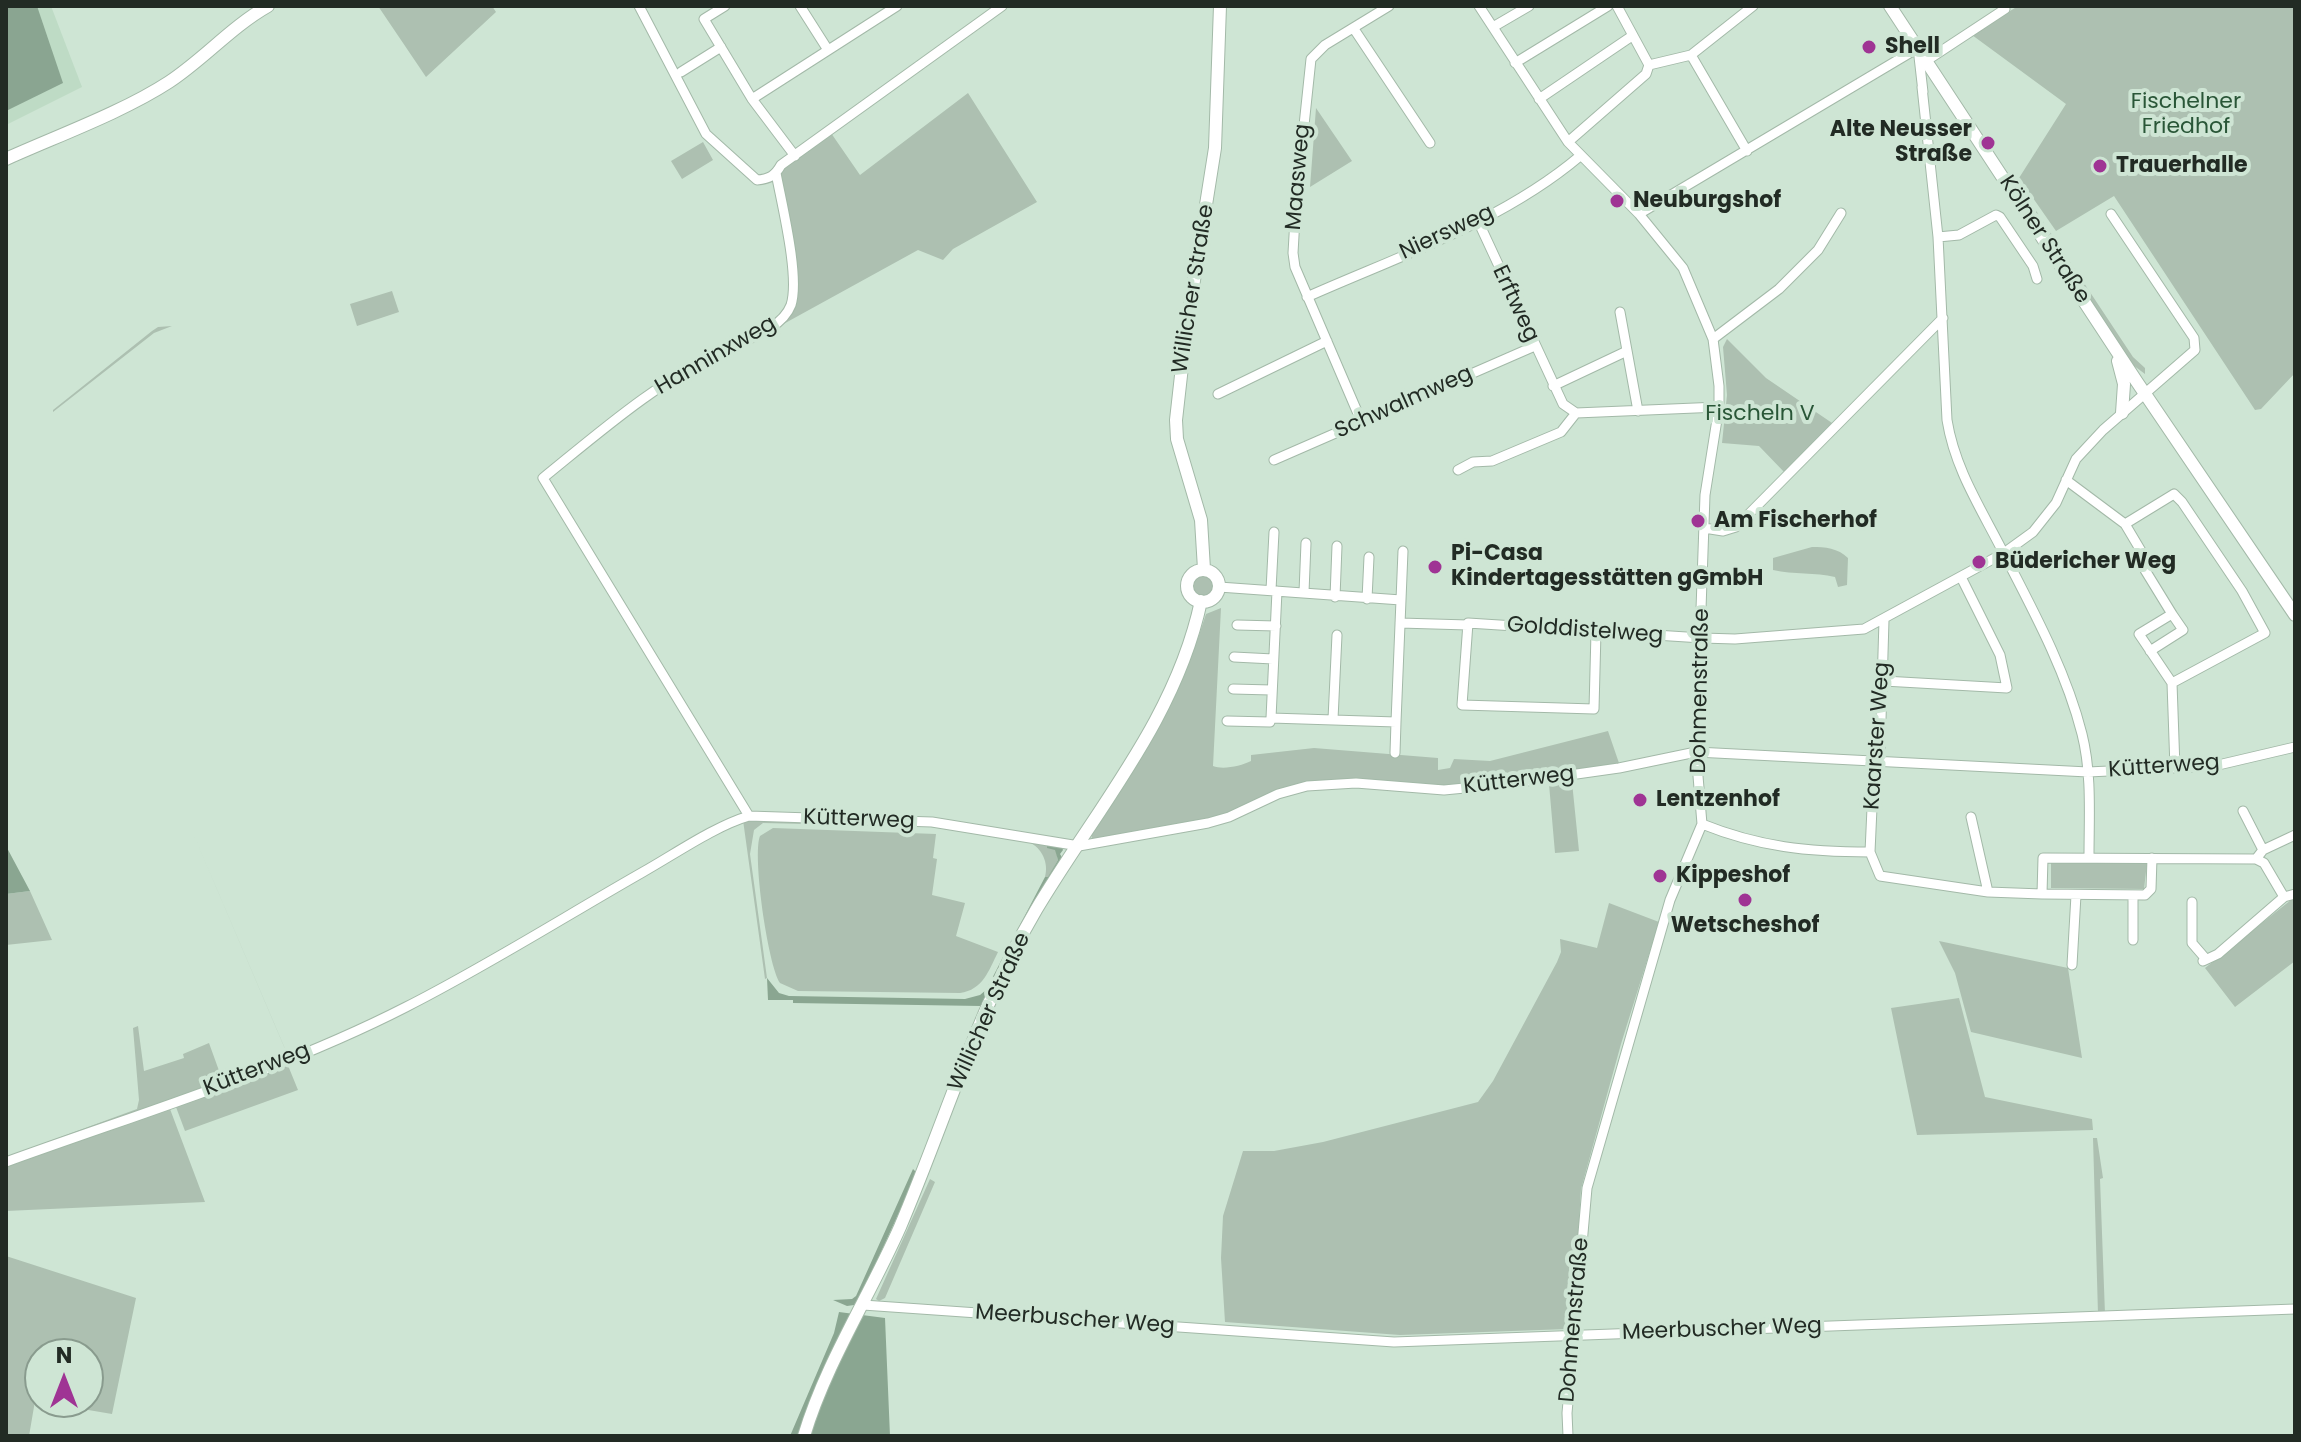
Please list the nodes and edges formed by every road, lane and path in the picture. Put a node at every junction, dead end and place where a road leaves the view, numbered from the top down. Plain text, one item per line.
1 (268, 6) edge
2 (639, 6) edge
3 (725, 6) edge
4 (800, 6) edge
5 (897, 6) edge
6 (1002, 6) edge
7 (1220, 6) edge
8 (1389, 6) edge
9 (1479, 6) edge
10 (1529, 6) edge
11 (1608, 6) edge
12 (1617, 6) edge
13 (1753, 6) edge
14 (1890, 6) edge
15 (2005, 9) dead end
16 (1493, 27) junction
17 (1354, 29) junction
18 (1632, 36) junction
19 (721, 47) junction
20 (1918, 48) junction
21 (828, 50) junction
22 (1691, 55) junction
23 (1926, 61) junction
24 (1515, 63) junction
25 (1649, 65) junction
26 (681, 72) dead end
27 (752, 99) junction
28 (1539, 99) junction
29 (1568, 142) junction
30 (1430, 143) dead end
31 (1747, 151) junction
32 (795, 156) junction
33 (1580, 156) junction
34 (6, 159) edge
35 (776, 173) junction
36 (1841, 213) dead end
37 (1639, 214) junction
38 (2111, 214) dead end
39 (1478, 221) junction
40 (1938, 237) junction
41 (2037, 279) dead end
42 (1307, 297) junction
43 (1620, 312) dead end
44 (1943, 318) junction
45 (1713, 339) junction
46 (1327, 341) junction
47 (1535, 346) junction
48 (2114, 347) junction
49 (1627, 351) junction
50 (1553, 386) junction
51 (1218, 394) dead end
52 (2145, 394) junction
53 (1719, 407) junction
54 (1638, 411) junction
55 (1576, 413) junction
56 (2122, 413) junction
57 (1362, 423) junction
58 (1274, 460) dead end
59 (1458, 470) dead end
60 (2066, 480) junction
61 (2125, 524) junction
62 (1704, 528) junction
63 (1274, 532) dead end
64 (1306, 543) dead end
65 (1337, 546) dead end
66 (1403, 551) dead end
67 (2004, 553) junction
68 (1369, 557) dead end
69 (1204, 569) junction
70 (1961, 577) junction
71 (1219, 587) junction
72 (1274, 590) junction
73 (1304, 592) junction
74 (1335, 597) junction
75 (1367, 599) junction
76 (1401, 600) junction
77 (1201, 601) junction
78 (2172, 614) junction
79 (2295, 615) edge
80 (1884, 620) junction
81 (1400, 623) junction
82 (1468, 624) junction
83 (1237, 625) dead end
84 (1276, 626) junction
85 (1596, 632) junction
86 (1337, 635) dead end
87 (1702, 638) junction
88 (2150, 651) junction
89 (1234, 657) dead end
90 (1273, 659) junction
91 (1884, 681) junction
92 (2172, 683) junction
93 (1233, 689) dead end
94 (1271, 690) junction
95 (1271, 718) junction
96 (1333, 719) junction
97 (1227, 721) dead end
98 (1396, 722) junction
99 (2295, 747) edge
100 (1696, 752) junction
101 (1395, 753) dead end
102 (1877, 759) junction
103 (2175, 768) junction
104 (2088, 772) junction
105 (2243, 811) dead end
106 (749, 816) junction
107 (1971, 817) dead end
108 (1702, 824) junction
109 (2294, 838) edge
110 (1079, 846) junction
111 (2263, 850) junction
112 (1870, 852) junction
113 (2089, 856) junction
114 (2152, 858) junction
115 (2256, 859) junction
116 (1988, 892) junction
117 (2042, 894) junction
118 (2295, 894) edge
119 (2076, 895) junction
120 (2133, 895) junction
121 (2284, 897) junction
122 (2192, 902) dead end
123 (2133, 940) dead end
124 (2072, 965) dead end
125 (6, 1162) edge
126 (863, 1305) junction
127 (2295, 1309) edge
128 (1575, 1336) junction
129 (804, 1436) edge
130 (1568, 1436) edge

1 - 34 street
2 - 35 street
3 - 19 street
4 - 21 street
5 - 21 street
6 - 32 street
7 - 69 street, Willicher Straße
8 - 17 street, Maasweg
9 - 16 street, Dohmenstraße
10 - 16 street
11 - 24 street
12 - 18 street
13 - 22 street
14 - 20 street, Kölner Straße
15 - 23 street
16 - 24 street, Dohmenstraße
17 - 30 street
17 - 42 street, Maasweg
18 - 25 street
18 - 28 street
19 - 26 street
19 - 27 street
20 - 23 street, Kölner Straße
20 - 31 street
20 - 40 street
21 - 27 street
22 - 25 street
22 - 31 street
23 - 48 street, Kölner Straße
24 - 28 street, Dohmenstraße
25 - 29 street
27 - 32 street
28 - 29 street, Dohmenstraße
29 - 33 street, Dohmenstraße
31 - 37 street
32 - 35 street
33 - 37 street, Dohmenstraße
33 - 39 street, Niersweg
35 - 106 street, Hanninxweg
36 - 45 street
37 - 45 street, Dohmenstraße
38 - 52 street
39 - 42 street, Niersweg
39 - 47 street, Erftweg
40 - 41 street
40 - 44 street
42 - 46 street, Maasweg
43 - 49 street
44 - 62 street
44 - 67 street
45 - 53 street, Dohmenstraße
46 - 51 street
46 - 57 street, Maasweg
47 - 50 street, Erftweg
47 - 57 street, Schwalmweg
48 - 52 street, Kölner Straße
48 - 56 street
49 - 50 street
49 - 54 street
50 - 55 street, Erftweg
52 - 56 street
52 - 79 street, Kölner Straße
53 - 54 street
53 - 62 street, Dohmenstraße
54 - 55 street
55 - 59 street
56 - 60 street
57 - 58 street, Schwalmweg
60 - 61 street
60 - 67 street
61 - 78 street
61 - 92 street
62 - 87 street, Dohmenstraße
63 - 72 street
64 - 73 street
65 - 74 street
66 - 76 street
67 - 70 street
67 - 104 street
68 - 75 street
69 - 71 street
69 - 77 street
70 - 80 street
70 - 91 street
71 - 72 street
71 - 77 street
72 - 73 street
72 - 84 street
73 - 74 street
74 - 75 street
75 - 76 street
76 - 81 street
77 - 110 street, Willicher Straße
78 - 88 street
78 - 88 street
80 - 87 street
80 - 91 street, Kaarster Weg
81 - 82 street, Golddistelweg
81 - 98 street
82 - 85 street, Golddistelweg
82 - 85 street
83 - 84 street
84 - 90 street
85 - 87 street, Golddistelweg
86 - 96 street
87 - 100 street, Dohmenstraße
88 - 92 street
89 - 90 street
90 - 94 street
91 - 102 street, Kaarster Weg
92 - 103 street
93 - 94 street
94 - 95 street
95 - 96 street
95 - 97 street
96 - 98 street
98 - 101 street
99 - 103 street, Kütterweg
100 - 102 street, Kütterweg
100 - 108 street, Dohmenstraße
100 - 110 street, Kütterweg
102 - 104 street, Kütterweg
102 - 112 street, Kaarster Weg
103 - 104 street, Kütterweg
104 - 113 street
105 - 111 street
106 - 110 street, Kütterweg
106 - 125 street, Kütterweg
107 - 116 street
108 - 112 street
108 - 128 street, Dohmenstraße
109 - 111 street
110 - 126 street, Willicher Straße
111 - 115 street
112 - 116 street
113 - 114 street
113 - 117 street
114 - 115 street
114 - 120 street
115 - 121 street
116 - 117 street
117 - 119 street
118 - 121 street
119 - 120 street
119 - 124 street
120 - 123 street
121 - 122 street
126 - 128 street, Meerbuscher Weg
126 - 129 street, Willicher Straße
127 - 128 street, Meerbuscher Weg
128 - 130 street, Dohmenstraße

